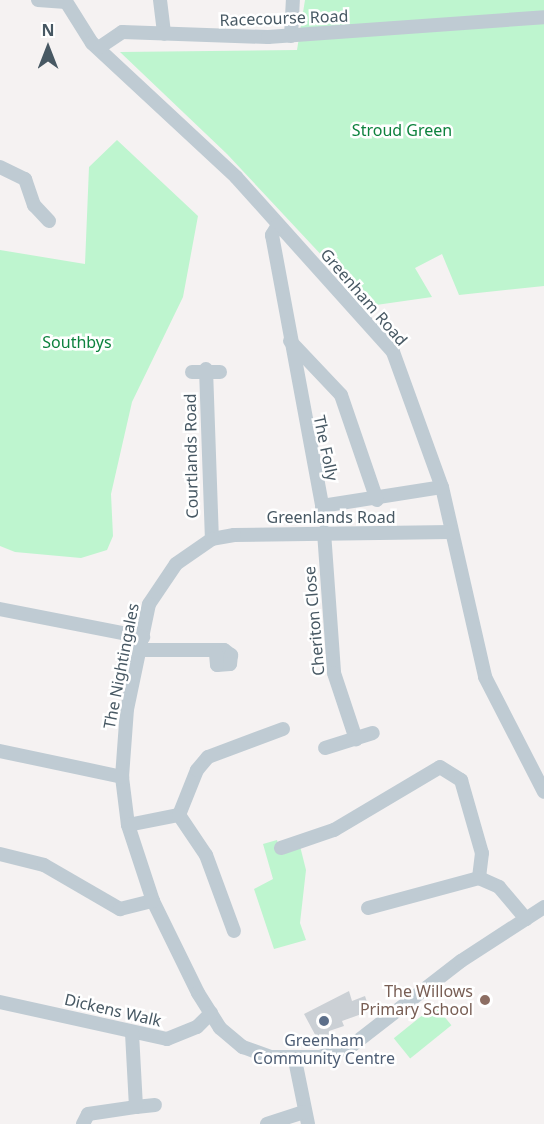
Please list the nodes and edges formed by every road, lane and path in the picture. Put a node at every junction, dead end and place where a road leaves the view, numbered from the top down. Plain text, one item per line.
1 (38, 0) edge
2 (160, 0) edge
3 (293, 0) edge
4 (65, 1) edge
5 (544, 17) edge
6 (164, 34) junction
7 (291, 36) junction
8 (100, 47) junction
9 (0, 167) edge
10 (49, 220) dead end
11 (278, 225) junction
12 (290, 340) junction
13 (206, 371) dead end
14 (442, 487) junction
15 (377, 500) junction
16 (324, 532) junction
17 (451, 532) junction
18 (212, 540) junction
19 (0, 609) edge
20 (142, 644) junction
21 (216, 653) dead end
22 (282, 729) dead end
23 (373, 734) dead end
24 (356, 739) junction
25 (325, 748) dead end
26 (0, 751) edge
27 (122, 777) junction
28 (544, 792) edge
29 (179, 815) junction
30 (128, 825) junction
31 (281, 848) dead end
32 (0, 854) edge
33 (479, 878) junction
34 (153, 901) junction
35 (544, 907) edge
36 (368, 908) dead end
37 (526, 919) junction
38 (234, 931) dead end
39 (0, 1002) edge
40 (210, 1013) junction
41 (132, 1032) junction
42 (295, 1060) junction
43 (155, 1105) dead end
44 (136, 1107) junction
45 (118, 1118) edge
46 (306, 1118) edge
47 (84, 1120) edge
48 (267, 1124) edge

1 - 4 street, Greenham Road
2 - 6 street
3 - 7 street
4 - 8 street, Greenham Road
5 - 7 street, Racecourse Road
6 - 7 street, Racecourse Road
6 - 8 street, Racecourse Road
8 - 11 street, Greenham Road
9 - 10 street
11 - 12 street, The Folly
11 - 14 street, Greenham Road
12 - 15 street, The Folly
12 - 15 street, The Folly
13 - 18 street, Courtlands Road
14 - 15 street, The Folly
14 - 17 street, Greenham Road
16 - 17 street, Greenlands Road
16 - 18 street, Greenlands Road
16 - 24 street, Cheriton Close
17 - 28 street, Greenham Road
18 - 20 street, The Nightingales
19 - 20 street
20 - 21 street
20 - 27 street, The Nightingales
22 - 29 street
23 - 24 street
24 - 25 street
26 - 27 street
27 - 30 street, The Nightingales
29 - 30 street
29 - 38 street
30 - 34 street, The Nightingales
31 - 33 street
32 - 34 street
33 - 36 street
33 - 37 street
34 - 40 street, The Nightingales
35 - 37 street, The Nightingales
37 - 42 street, The Nightingales
39 - 41 street, Dickens Walk
40 - 41 street, Dickens Walk
40 - 42 street, The Nightingales
41 - 44 street
42 - 46 street
43 - 44 street
44 - 45 street
45 - 47 street
46 - 48 street

